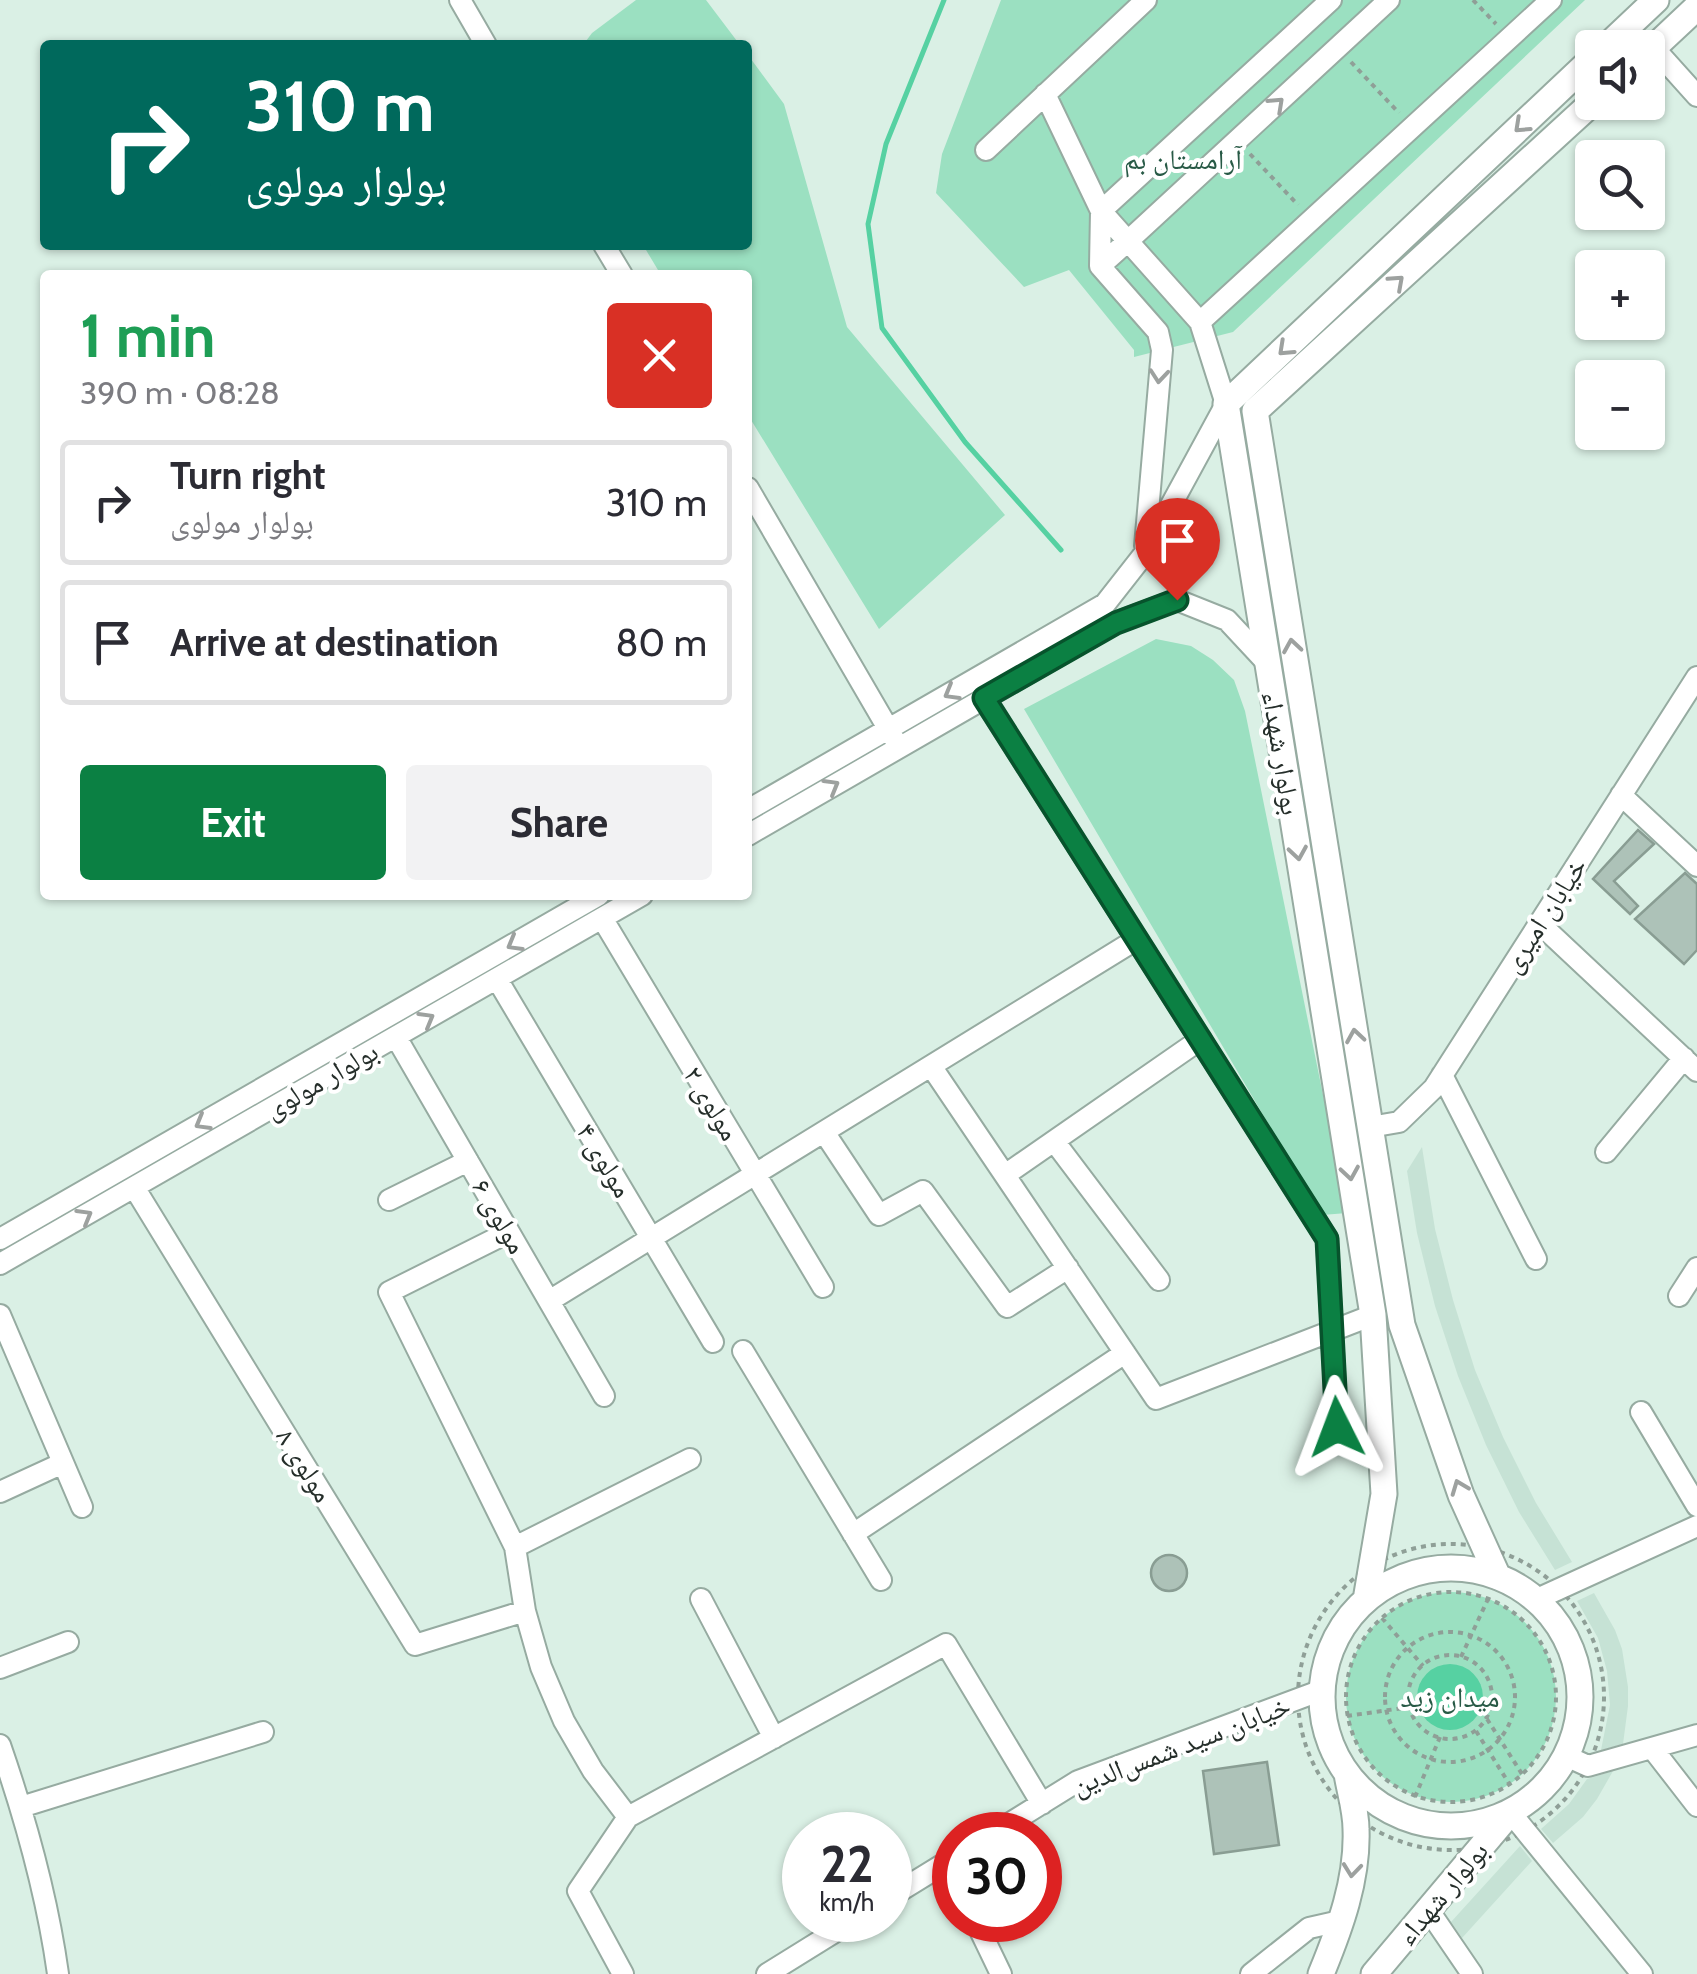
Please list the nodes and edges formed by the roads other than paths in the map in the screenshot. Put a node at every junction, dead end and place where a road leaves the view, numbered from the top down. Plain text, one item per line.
1 (463, 0) edge
2 (1146, 0) edge
3 (1331, 0) edge
4 (1390, 0) edge
5 (1552, 0) edge
6 (1656, 0) edge
7 (1697, 8) edge
8 (1624, 30) edge
9 (1665, 37) edge
10 (482, 38) edge
11 (1665, 65) edge
12 (1575, 76) edge
13 (1046, 94) junction
14 (1697, 96) edge
15 (1575, 118) edge
16 (986, 150) dead end
17 (1101, 211) junction
18 (1128, 240) junction
19 (1100, 266) junction
20 (1200, 322) junction
21 (1226, 404) junction
22 (752, 495) edge
23 (1144, 552) junction
24 (1110, 614) junction
25 (1268, 664) junction
26 (1697, 676) edge
27 (984, 698) junction
28 (888, 728) junction
29 (899, 748) junction
30 (1621, 795) junction
31 (752, 808) edge
32 (752, 832) edge
33 (1697, 866) edge
34 (1331, 885) junction
35 (1304, 890) junction
36 (590, 900) edge
37 (633, 900) edge
38 (602, 918) junction
39 (1540, 923) junction
40 (1137, 940) junction
41 (497, 979) junction
42 (396, 1037) junction
43 (1200, 1039) junction
44 (1690, 1064) edge
45 (931, 1066) junction
46 (1442, 1075) junction
47 (254, 1093) junction
48 (265, 1112) junction
49 (1370, 1126) junction
50 (824, 1132) junction
51 (1054, 1141) junction
52 (1606, 1152) dead end
53 (468, 1162) junction
54 (756, 1174) junction
55 (1004, 1175) junction
56 (134, 1187) junction
57 (389, 1200) dead end
58 (1359, 1227) junction
59 (509, 1232) junction
60 (652, 1238) junction
61 (0, 1239) edge
62 (1327, 1239) junction
63 (1536, 1259) dead end
64 (0, 1264) edge
65 (1068, 1268) junction
66 (1695, 1275) edge
67 (1159, 1280) dead end
68 (823, 1287) dead end
69 (1680, 1296) dead end
70 (549, 1302) junction
71 (0, 1315) edge
72 (1373, 1315) junction
73 (1332, 1330) junction
74 (713, 1342) dead end
75 (743, 1351) dead end
76 (1125, 1353) junction
77 (604, 1396) dead end
78 (1641, 1412) dead end
79 (1337, 1427) dead end
80 (690, 1459) dead end
81 (63, 1463) junction
82 (0, 1492) edge
83 (1697, 1506) edge
84 (82, 1507) dead end
85 (1697, 1526) edge
86 (853, 1534) junction
87 (516, 1547) junction
88 (881, 1580) dead end
89 (1493, 1588) junction
90 (1547, 1594) junction
91 (701, 1599) dead end
92 (1374, 1609) junction
93 (525, 1611) junction
94 (68, 1642) dead end
95 (0, 1668) edge
96 (1310, 1694) junction
97 (262, 1732) dead end
98 (1697, 1735) edge
99 (774, 1738) junction
100 (0, 1744) edge
101 (1652, 1748) junction
102 (1577, 1761) junction
103 (1348, 1774) junction
104 (1042, 1804) junction
105 (1697, 1806) edge
106 (21, 1807) junction
107 (1029, 1812) edge
108 (628, 1818) junction
109 (1518, 1822) junction
110 (1427, 1908) junction
111 (1340, 1920) junction
112 (819, 1942) edge
113 (986, 1942) edge
114 (58, 1974) edge
115 (623, 1974) edge
116 (767, 1974) edge
117 (1001, 1974) edge
118 (1251, 1974) edge
119 (1321, 1974) edge
120 (1374, 1974) edge
121 (1472, 1974) edge
122 (1642, 1974) edge

1 - 10 street
2 - 13 street
3 - 17 street
18 -> 4 street
5 - 20 street
6 - 8 main road
7 - 9 main road
11 - 14 street
12 -> 21 main road
13 - 16 street
13 - 17 street
34 -> 15 main road, بولوار شهداء
17 - 18 street
17 - 19 street
18 - 19 street
18 - 20 street
19 -> 23 street
20 - 21 street
21 - 23 street
21 - 25 main road, بولوار شهداء
22 - 28 street
23 - 24 street
24 - 25 street
24 - 27 street
24 -> 28 street
25 -> 35 main road, بولوار شهداء
26 - 30 street, خیابان امیری
27 - 29 street
27 - 40 street
28 - 29 street
28 - 31 street
32 -> 29 street
30 - 33 street
30 - 39 street, خیابان امیری
34 - 35 main road
49 -> 34 main road, بولوار شهداء
35 -> 58 main road, بولوار شهداء
36 -> 47 street, بولوار مولوی
37 - 38 street, بولوار مولوی
38 - 41 street, بولوار مولوی
38 - 54 street, مولوی ۲
39 - 44 street
39 - 46 street, خیابان امیری
40 - 43 street
40 - 45 street
42 -> 41 street, بولوار مولوی
41 - 60 street, مولوی ۴
42 - 48 street, بولوار مولوی
42 - 53 street, مولوی ۶
43 - 51 street
43 - 62 street
44 - 52 street
45 - 50 street
45 - 55 street
46 - 49 street, خیابان امیری
46 - 63 street
47 - 48 street
47 -> 61 street, بولوار مولوی
48 - 56 street, بولوار مولوی
89 -> 49 main road, بولوار شهداء
50 - 54 street
50 - 65 street
51 - 55 street
51 - 67 street
53 - 57 street
53 - 59 street, مولوی ۶
54 - 60 street
54 - 68 street, مولوی ۲
55 - 65 street
64 -> 56 street, بولوار مولوی
56 - 93 street, مولوی ۸
58 - 62 street
58 - 72 main road, بولوار شهداء
59 - 70 street, مولوی ۶
59 - 87 street
60 - 70 street
60 - 74 street, مولوی ۴
62 - 73 street
65 - 76 street
66 - 69 street
70 - 77 street, مولوی ۶
71 - 81 street
72 - 73 street
72 - 92 main road, بولوار شهداء
73 - 76 street
73 - 79 street
75 - 86 street
76 - 86 street
78 - 83 street
80 - 87 street
81 - 82 street
81 - 84 street
85 - 90 street
86 - 88 street
87 - 93 street
89 - 90 main road
89 - 92 main road
90 - 102 main road
91 - 99 street
92 - 96 main road
93 - 108 street
94 - 95 street
96 - 103 main road
96 - 104 street, خیابان سید شمس‌الدین
97 - 106 street
98 - 101 street
99 - 104 street
99 - 108 street
100 - 106 street
101 - 102 street
101 - 105 street
102 - 109 main road
103 - 109 main road
103 -> 111 main road
104 - 107 street, خیابان سید شمس‌الدین
106 - 114 street
108 - 115 street
109 - 110 main road, بولوار شهداء
109 - 122 street
110 - 120 main road, بولوار شهداء
110 - 121 street
111 - 118 street
111 - 119 main road
112 - 116 street
113 - 117 street

